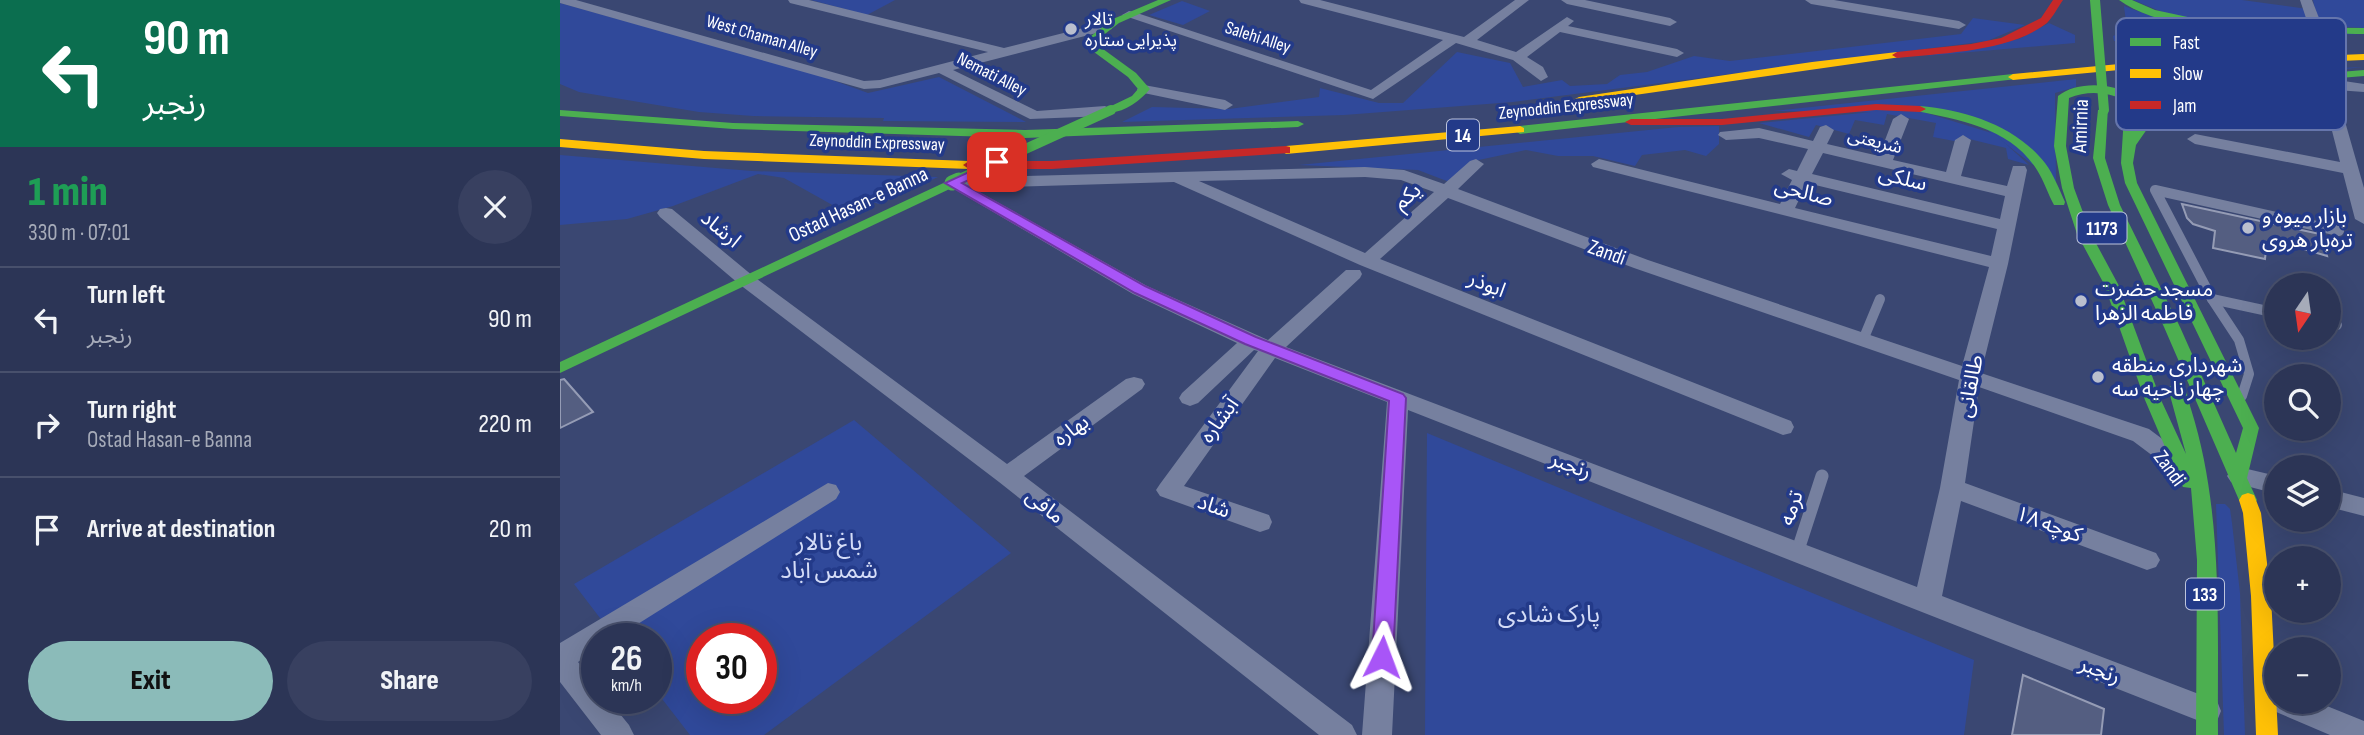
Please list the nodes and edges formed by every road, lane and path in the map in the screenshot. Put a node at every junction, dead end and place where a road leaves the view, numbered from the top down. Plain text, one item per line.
1 (562, 0) edge
2 (794, 0) edge
3 (1166, 0) edge
4 (1305, 0) edge
5 (1522, 0) edge
6 (1567, 0) edge
7 (1811, 0) edge
8 (2058, 0) edge
9 (2079, 0) edge
10 (2095, 0) edge
11 (2124, 0) edge
12 (2306, 0) edge
13 (1593, 3) edge
14 (1129, 15) junction
15 (2173, 18) edge
16 (2312, 18) dead end
17 (1670, 22) dead end
18 (1959, 25) dead end
19 (1107, 26) junction
20 (2080, 26) dead end
21 (1558, 28) junction
22 (2346, 30) edge
23 (2364, 31) edge
24 (1460, 39) junction
25 (2346, 41) edge
26 (2364, 41) edge
27 (2116, 48) edge
28 (1005, 52) junction
29 (1677, 53) dead end
30 (1518, 57) junction
31 (2364, 57) edge
32 (2346, 58) edge
33 (1992, 59) dead end
34 (2116, 67) edge
35 (939, 68) junction
36 (2364, 74) edge
37 (2346, 75) edge
38 (1541, 77) dead end
39 (2346, 86) edge
40 (2364, 88) edge
41 (1144, 89) junction
42 (2116, 92) edge
43 (573, 97) dead end
44 (2084, 104) dead end
45 (1225, 105) dead end
46 (1111, 110) junction
47 (560, 113) edge
48 (1901, 119) dead end
49 (1317, 122) dead end
50 (1594, 122) junction
51 (733, 126) junction
52 (1826, 130) dead end
53 (2130, 130) edge
54 (2141, 130) edge
55 (2339, 130) edge
56 (1726, 135) dead end
57 (2195, 139) dead end
58 (1964, 140) dead end
59 (560, 143) edge
60 (2130, 145) junction
61 (1817, 147) junction
62 (1884, 163) junction
63 (1476, 164) dead end
64 (1599, 164) dead end
65 (2350, 169) junction
66 (2019, 170) dead end
67 (1796, 175) junction
68 (1175, 178) junction
69 (1952, 180) junction
70 (952, 183) junction
71 (1448, 191) junction
72 (2014, 193) junction
73 (1786, 211) junction
74 (666, 213) dead end
75 (2364, 219) edge
76 (2006, 226) junction
77 (2339, 231) dead end
78 (2084, 234) junction
79 (2119, 263) dead end
80 (1999, 264) junction
81 (1360, 268) junction
82 (746, 280) junction
83 (2129, 286) dead end
84 (1880, 299) dead end
85 (2212, 299) junction
86 (2264, 310) edge
87 (1863, 340) junction
88 (1261, 345) junction
89 (560, 368) edge
90 (1970, 376) junction
91 (2171, 377) dead end
92 (1134, 384) dead end
93 (1189, 398) dead end
94 (1398, 398) junction
95 (2240, 402) junction
96 (1783, 427) dead end
97 (2239, 475) junction
98 (1007, 476) junction
99 (1822, 476) dead end
100 (2264, 482) edge
101 (1952, 488) junction
102 (1168, 490) joint
103 (828, 492) dead end
104 (2341, 501) edge
105 (2364, 507) edge
106 (2204, 517) junction
107 (1260, 522) dead end
108 (1797, 553) junction
109 (2147, 560) dead end
110 (1927, 603) junction
111 (2267, 637) edge
112 (560, 659) edge
113 (2272, 714) edge
114 (2313, 714) edge
115 (2207, 723) edge
116 (619, 735) edge
117 (1342, 735) edge
118 (1377, 735) edge
119 (2267, 735) edge
120 (2364, 735) edge

1 - 35 street, West Chaman Alley
2 - 28 street
3 - 14 main road
4 - 24 street
5 - 24 street
6 - 13 street
7 - 18 street
8 - 33 main road, Zeynoddin Expressway
9 - 20 main road
10 - 97 main road, Amirnia / 1173, bridge
11 - 15 main road
12 - 16 street
13 - 17 street
13 - 21 street
14 - 19 main road
14 - 24 street, Salehi Alley
19 - 28 street
19 - 41 main road
21 - 29 street
21 - 30 street
22 - 23 main road
24 - 30 street
25 - 26 main road
27 - 44 main road, Amirnia
28 - 35 street
30 - 38 street
31 - 32 main road, Zeynoddin Expressway / 14
34 - 50 main road, Zeynoddin Expressway / 14
35 - 46 street, Nemati Alley
36 - 37 main road
39 - 40 street
41 - 45 street
41 - 46 main road, Ostad Hasan-e Banna
42 - 78 main road
43 - 51 main road
46 - 70 main road, Ostad Hasan-e Banna, bridge
47 - 51 main road, Zeynoddin Expressway
48 - 62 street
49 - 51 main road, Zeynoddin Expressway
50 - 59 main road, Zeynoddin Expressway / 14
50 - 78 main road
52 - 61 street
53 - 60 main road
54 - 60 main road
55 - 65 street
56 - 61 street, شریعتی
57 - 65 street
58 - 69 street
60 - 95 main road
61 - 62 street, شریعتی
61 - 67 street
62 - 69 street, شریعتی
63 - 71 street, یکم
64 - 73 street, صالحی
65 - 75 street
66 - 72 street, طالقانی
67 - 73 street
67 - 76 street, سلکی
68 - 70 street, Zandi
68 - 71 street, Zandi
68 - 81 street, ابوذر
69 - 72 street, شریعتی
70 - 82 main road, Ostad Hasan-e Banna
70 - 88 street, رنجبر
71 - 81 street, یکم
71 - 87 street, Zandi
72 - 76 street, طالقانی
73 - 80 street, صالحی
74 - 82 street, ارشاد
76 - 80 street, طالقانی
77 - 85 lane
78 - 106 main road
79 - 83 main road, 1173
80 - 90 street, طالقانی
81 - 88 street, یکم
81 - 96 street, ابوذر
82 - 89 main road, Ostad Hasan-e Banna
82 - 98 street, مافی
84 - 87 lane
85 - 86 lane
85 - 95 lane
87 - 90 street, Zandi
88 - 93 street
88 - 94 street, رنجبر
88 - 102 street, آبشاره
90 - 101 street, طالقانی
90 - 106 street, Zandi
91 - 106 main road, 133
92 - 98 street, بهاره
94 - 108 street, رنجبر
94 - 118 street
95 - 97 main road
97 - 100 street
97 - 111 main road, Amirnia
98 - 117 street, مافی
99 - 108 lane, ترمه
101 - 109 street, کوچه ۱۸
101 - 110 street, طالقانی
102 - 107 street, شاد
103 - 112 street
104 - 105 street
106 - 115 main road, 133
108 - 110 street, رنجبر
110 - 115 street, رنجبر
112 - 116 street
113 - 119 main road, Amirnia
114 - 120 street

